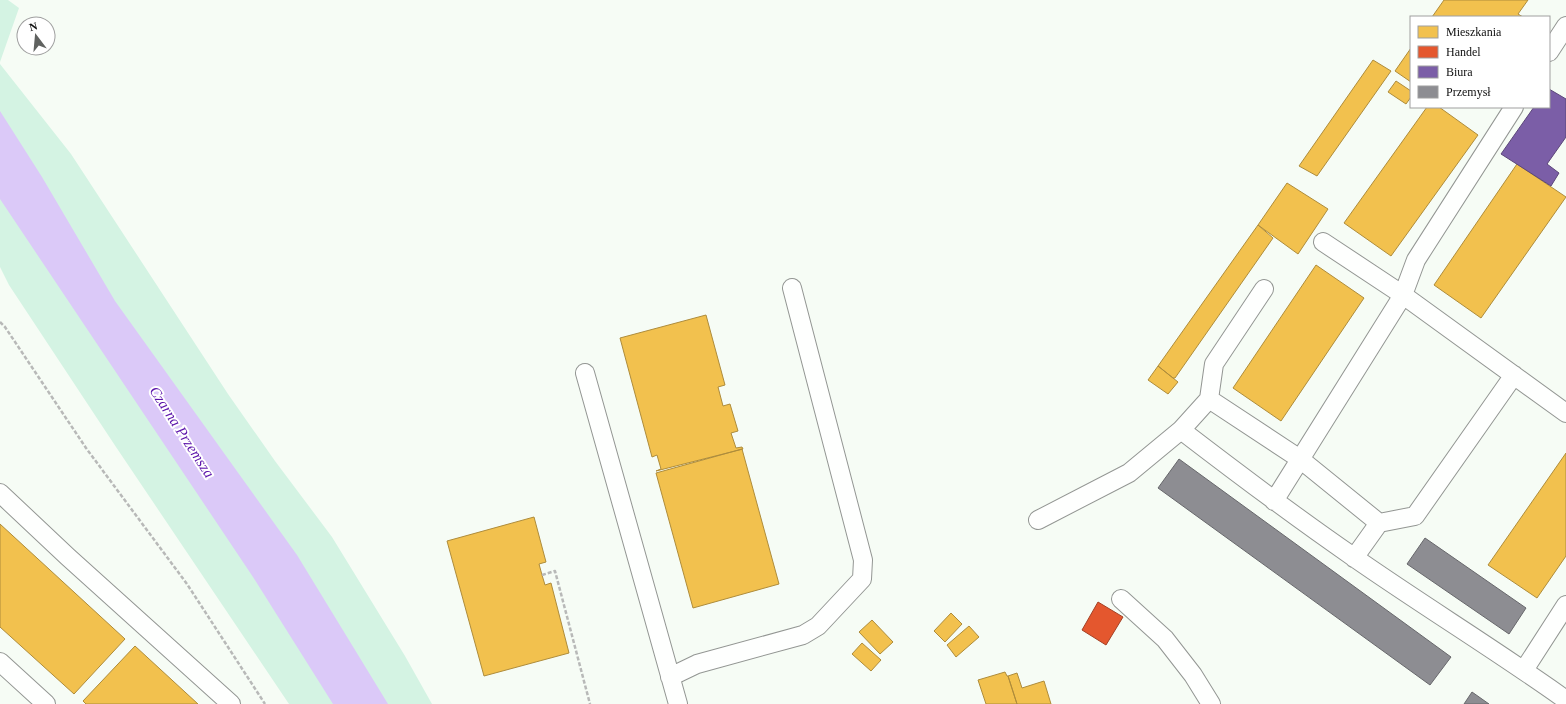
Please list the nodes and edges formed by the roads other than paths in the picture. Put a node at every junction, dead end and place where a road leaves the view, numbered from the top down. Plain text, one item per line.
1 (1566, 26) edge
2 (1550, 50) edge
3 (1513, 108) edge
4 (1323, 242) dead end
5 (792, 288) dead end
6 (1264, 289) dead end
7 (1403, 295) junction
8 (585, 372) dead end
9 (1514, 375) junction
10 (1209, 399) junction
11 (1566, 413) edge
12 (1181, 430) junction
13 (1300, 459) junction
14 (0, 492) edge
15 (1274, 501) junction
16 (1038, 520) dead end
17 (1379, 523) junction
18 (1354, 558) junction
19 (1122, 599) dead end
20 (1566, 605) edge
21 (0, 662) edge
22 (1524, 670) junction
23 (670, 677) junction
24 (1566, 700) edge
25 (46, 704) edge
26 (231, 704) edge
27 (678, 704) edge
28 (1211, 704) edge

1 - 2 lane
3 - 7 lane
4 - 7 lane
5 - 23 lane
6 - 10 lane
7 - 9 lane
7 - 13 lane
8 - 23 lane
9 - 11 lane
9 - 17 lane
10 - 12 lane
10 - 13 lane
12 - 15 lane
12 - 16 lane
13 - 15 lane
13 - 17 lane
14 - 26 lane
15 - 18 lane
17 - 18 lane
18 - 22 lane
19 - 28 lane
20 - 22 lane
21 - 25 lane
22 - 24 lane
23 - 27 lane

